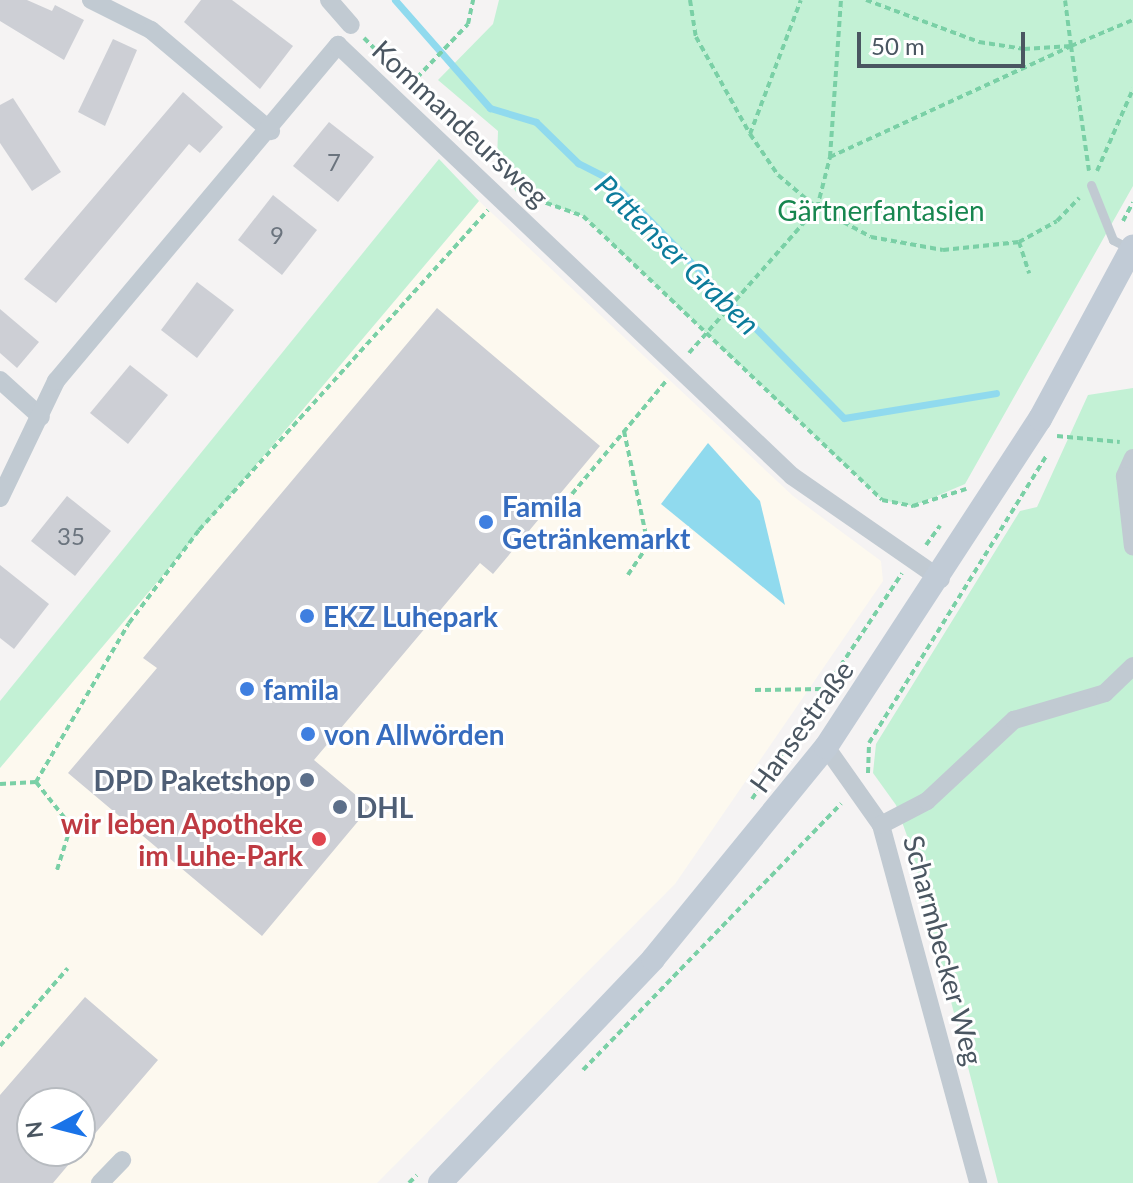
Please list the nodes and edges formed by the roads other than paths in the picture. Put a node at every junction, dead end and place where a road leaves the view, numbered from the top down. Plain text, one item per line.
1 (91, 0) edge
2 (329, 0) edge
3 (351, 25) dead end
4 (271, 131) junction
5 (1091, 185) road end
6 (1132, 248) edge
7 (0, 380) edge
8 (41, 417) junction
9 (1130, 450) edge
10 (0, 498) edge
11 (1133, 547) edge
12 (941, 579) junction
13 (1133, 666) edge
14 (826, 747) junction
15 (881, 825) junction
16 (122, 1160) dead end
17 (434, 1174) edge
18 (100, 1183) edge
19 (978, 1183) edge

1 - 4 street
2 - 3 street
4 - 8 street, Kommandeursweg
4 - 12 street, Kommandeursweg
5 - 6 lane
6 - 12 main road, Hansestraße
7 - 8 street
8 - 10 street, Kommandeursweg
9 - 11 street
12 - 14 main road, Hansestraße
13 - 15 street
14 - 15 street, Scharmbecker Weg
14 - 17 main road, Hansestraße
15 - 19 street, Scharmbecker Weg
16 - 18 street

